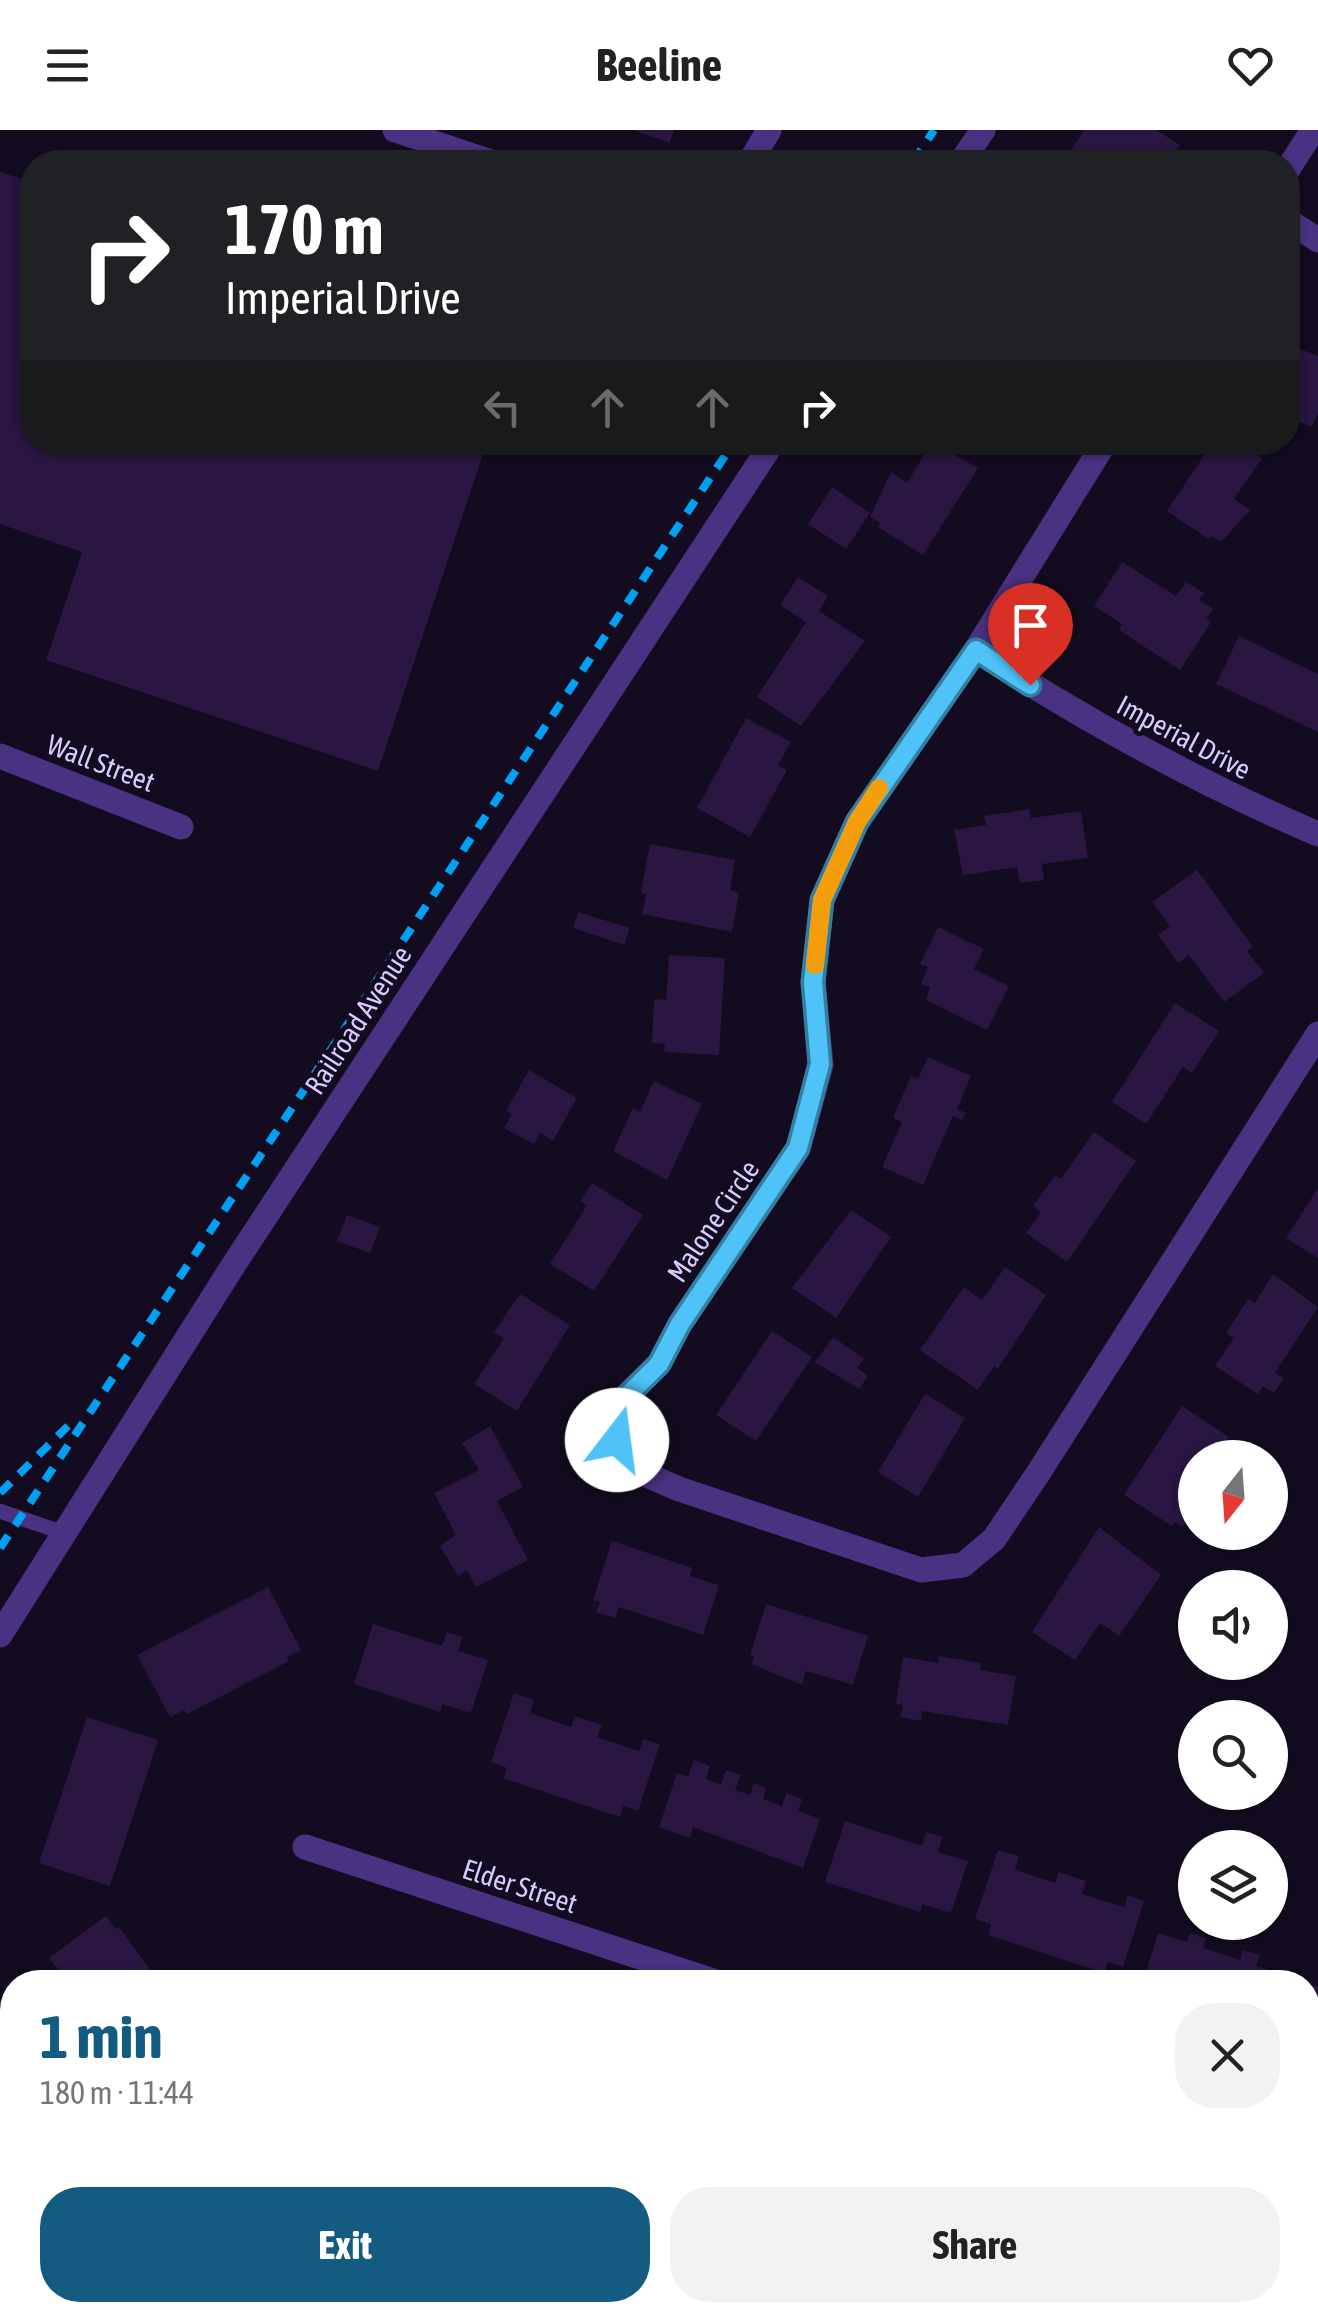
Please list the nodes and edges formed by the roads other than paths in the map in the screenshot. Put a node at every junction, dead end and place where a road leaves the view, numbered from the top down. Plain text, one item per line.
1 (395, 130) edge
2 (455, 150) edge
3 (764, 455) edge
4 (1097, 455) edge
5 (976, 650) junction
6 (0, 756) edge
7 (181, 827) dead end
8 (1318, 834) edge
9 (1318, 1034) edge
10 (0, 1511) edge
11 (64, 1532) junction
12 (0, 1635) edge
13 (305, 1847) dead end
14 (679, 1970) edge

1 - 2 street
3 - 11 street, Railroad Avenue
4 - 5 street, Malone Circle
5 - 8 street, Imperial Drive
5 - 9 street, Malone Circle
6 - 7 street, Wall Street
10 - 11 lane
11 - 12 street, Railroad Avenue
13 - 14 street, Elder Street

